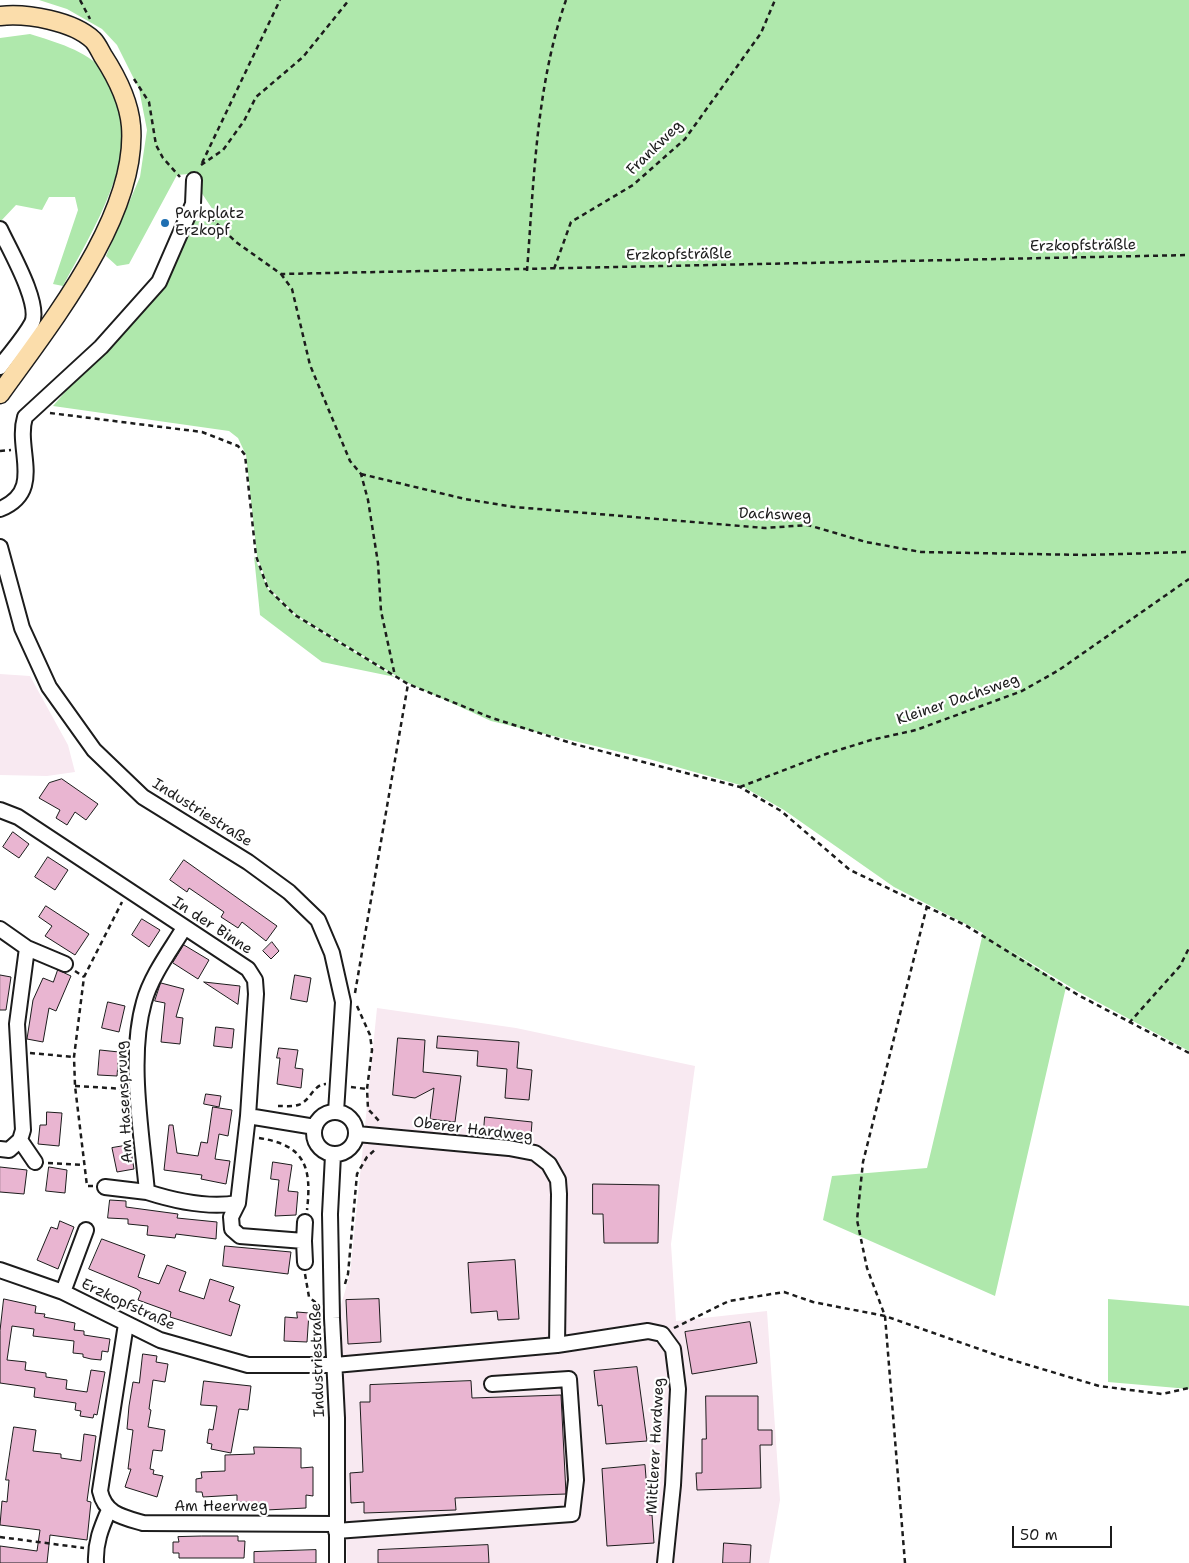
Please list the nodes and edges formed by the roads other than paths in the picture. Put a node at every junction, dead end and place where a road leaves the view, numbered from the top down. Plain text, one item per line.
1 (0, 16) edge
2 (194, 180) road end
3 (0, 229) edge
4 (0, 367) edge
5 (0, 394) edge
6 (0, 509) edge
7 (0, 547) edge
8 (0, 810) edge
9 (0, 928) edge
10 (184, 928) junction
11 (27, 948) junction
12 (65, 964) dead end
13 (336, 1112) junction
14 (248, 1116) junction
15 (315, 1127) junction
16 (357, 1134) junction
17 (20, 1140) junction
18 (0, 1149) edge
19 (333, 1155) junction
20 (35, 1162) road end
21 (105, 1187) dead end
22 (147, 1192) junction
23 (238, 1204) junction
24 (305, 1222) road end
25 (86, 1230) dead end
26 (304, 1241) junction
27 (305, 1262) road end
28 (0, 1270) edge
29 (63, 1292) junction
30 (126, 1324) junction
31 (557, 1345) junction
32 (334, 1365) junction
33 (492, 1384) dead end
34 (109, 1510) junction
35 (336, 1528) junction
36 (96, 1556) edge
37 (337, 1563) edge
38 (665, 1563) edge

1 - 5 main road
2 - 6 street
3 - 4 street
7 - 13 street, Industriestraße
8 - 10 street, In der Binne
9 - 11 street
10 - 14 street, In der Binne
10 - 22 street, Am Hasensprung
11 - 12 street
11 - 17 street
13 - 15 street
13 - 16 street
14 - 15 street
14 - 23 street
15 - 19 street
16 - 19 street
16 - 31 street, Oberer Hardweg
17 - 18 street
17 - 20 street
19 - 32 street, Industriestraße
21 - 22 street
22 - 23 street
23 - 26 street
24 - 26 street
25 - 29 street
26 - 27 street
28 - 29 street, Erzkopfstraße
29 - 30 street, Erzkopfstraße
30 - 32 street, Erzkopfstraße
30 - 34 street
31 - 32 street
31 - 38 street, Mittlerer Hardweg
32 - 35 street, Industriestraße
33 - 35 street, Am Heerweg
34 - 35 street, Am Heerweg
34 - 36 street
35 - 37 street, Industriestraße

